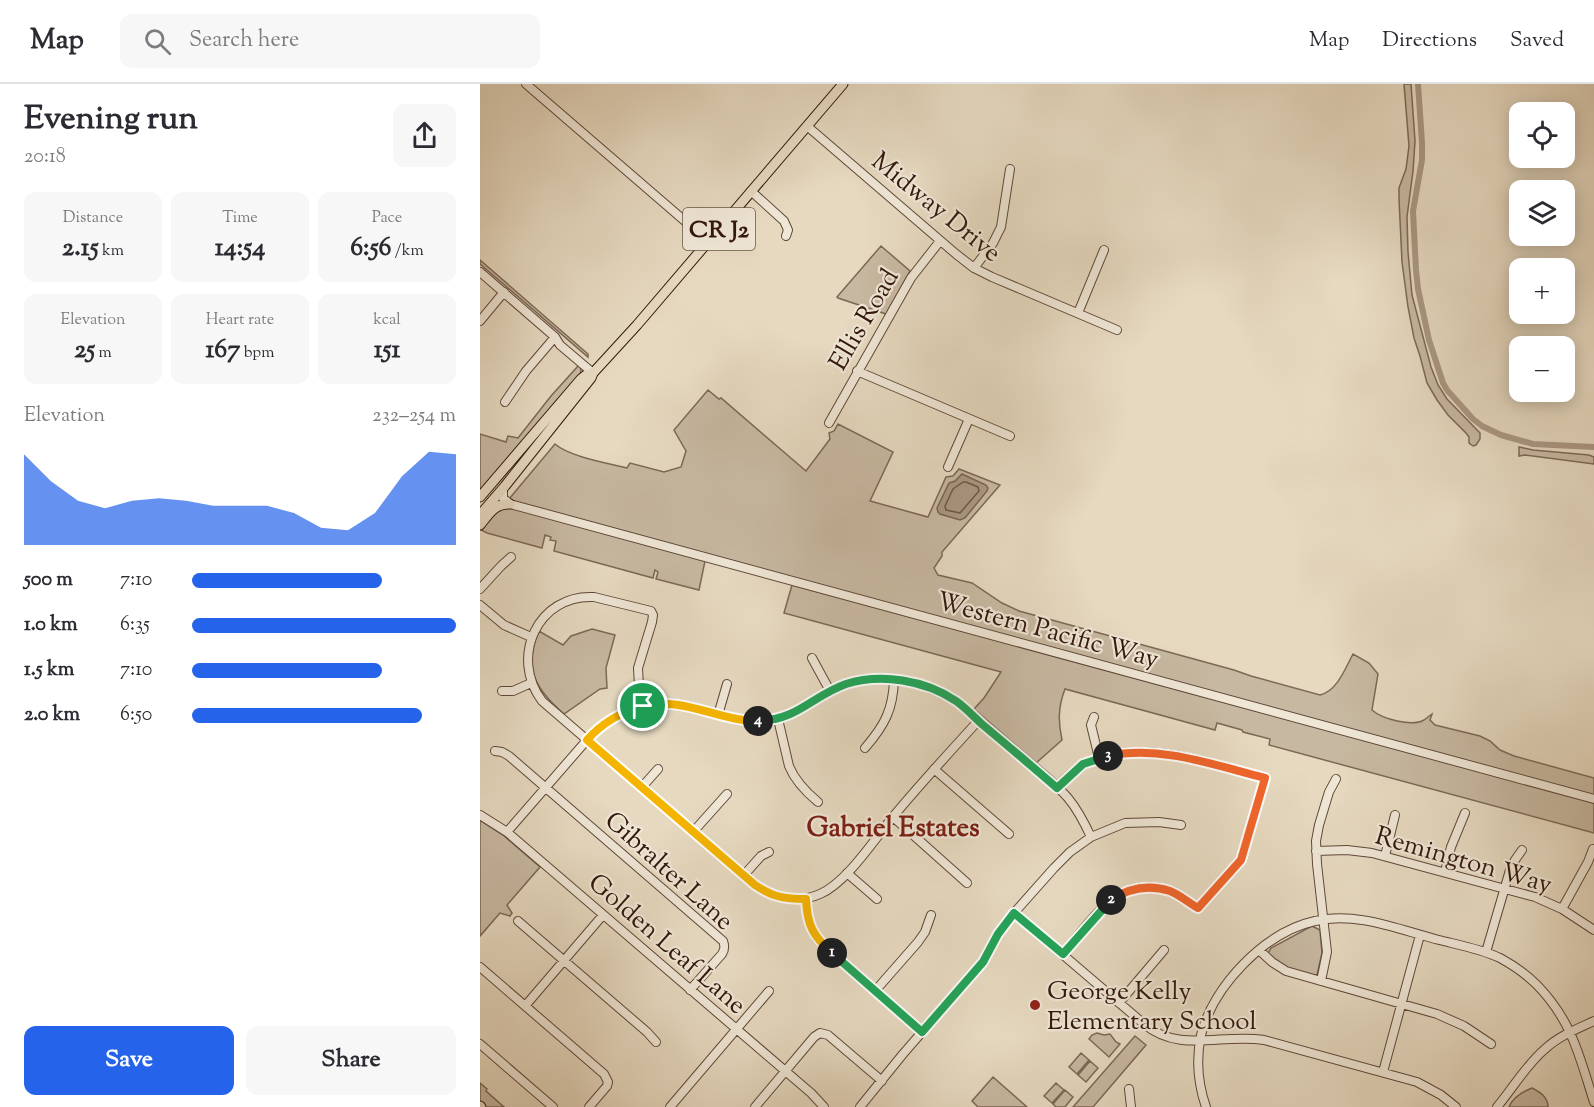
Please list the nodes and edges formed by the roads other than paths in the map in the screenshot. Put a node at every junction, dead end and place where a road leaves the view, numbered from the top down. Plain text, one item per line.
1 (526, 84) edge
2 (843, 84) edge
3 (807, 126) junction
4 (1010, 169) dead end
5 (751, 191) junction
6 (786, 236) dead end
7 (708, 241) junction
8 (940, 241) junction
9 (1104, 250) dead end
10 (974, 268) junction
11 (480, 272) edge
12 (504, 292) junction
13 (1078, 313) junction
14 (480, 321) edge
15 (1118, 330) dead end
16 (555, 337) junction
17 (595, 371) junction
18 (857, 371) junction
19 (505, 402) dead end
20 (969, 419) junction
21 (828, 423) dead end
22 (1010, 436) dead end
23 (506, 466) junction
24 (948, 467) dead end
25 (515, 473) junction
26 (503, 489) junction
27 (480, 497) edge
28 (510, 504) junction
29 (480, 515) edge
30 (480, 525) edge
31 (511, 557) dead end
32 (480, 589) edge
33 (480, 605) edge
34 (531, 638) junction
35 (812, 658) dead end
36 (894, 680) junction
37 (531, 683) junction
38 (727, 684) dead end
39 (502, 692) dead end
40 (830, 692) junction
41 (643, 706) junction
42 (718, 715) junction
43 (1094, 717) dead end
44 (778, 719) junction
45 (978, 721) junction
46 (587, 740) junction
47 (866, 748) dead end
48 (495, 751) dead end
49 (1099, 758) junction
50 (658, 769) dead end
51 (934, 769) junction
52 (1336, 779) dead end
53 (642, 787) junction
54 (546, 788) junction
55 (1057, 788) junction
56 (727, 794) dead end
57 (1594, 799) edge
58 (818, 802) dead end
59 (1465, 813) dead end
60 (480, 815) edge
61 (1395, 815) dead end
62 (893, 817) junction
63 (1181, 825) dead end
64 (507, 832) junction
65 (693, 832) junction
66 (1009, 834) dead end
67 (1091, 837) junction
68 (1593, 849) edge
69 (1522, 850) dead end
70 (1316, 851) junction
71 (769, 852) dead end
72 (1385, 856) junction
73 (1445, 872) junction
74 (847, 873) junction
75 (744, 875) junction
76 (967, 882) dead end
77 (1504, 888) junction
78 (806, 899) junction
79 (877, 899) dead end
80 (1562, 909) junction
81 (1014, 913) junction
82 (603, 915) junction
83 (931, 915) dead end
84 (1324, 919) junction
85 (518, 921) dead end
86 (1594, 930) edge
87 (1420, 935) junction
88 (1164, 950) dead end
89 (1259, 950) junction
90 (1486, 952) junction
91 (1063, 954) junction
92 (564, 961) junction
93 (480, 967) edge
94 (1321, 981) junction
95 (690, 990) junction
96 (769, 991) dead end
97 (875, 991) junction
98 (1119, 1003) junction
99 (1402, 1003) junction
100 (525, 1006) junction
101 (1594, 1021) edge
102 (737, 1030) junction
103 (922, 1032) junction
104 (1571, 1032) junction
105 (1200, 1041) junction
106 (656, 1042) dead end
107 (480, 1044) edge
108 (1491, 1044) dead end
109 (785, 1071) junction
110 (1383, 1072) junction
111 (882, 1081) junction
112 (1129, 1089) dead end
113 (1594, 1102) edge
114 (553, 1107) edge
115 (589, 1107) edge
116 (670, 1107) edge
117 (755, 1107) edge
118 (824, 1107) edge
119 (860, 1107) edge
120 (1131, 1107) edge
121 (1206, 1107) edge
122 (1456, 1107) edge
123 (1497, 1107) edge

1 - 7 street
2 - 3 main road, CR J2
3 - 5 main road, CR J2
3 - 8 street, Midway Drive
4 - 10 street
5 - 6 street
5 - 7 main road, CR J2
7 - 17 main road, CR J2
8 - 10 street, Midway Drive
8 - 18 street, Ellis Road
9 - 13 street
10 - 13 street, Midway Drive
11 - 12 street
12 - 14 street
12 - 16 street
13 - 15 street, Midway Drive
16 - 17 street
16 - 19 street
17 - 23 main road, CR J2
17 - 25 main road, CR J2
18 - 20 street
18 - 21 street, Ellis Road
20 - 22 street
20 - 24 street
23 - 25 main road
23 - 27 main road, CR J2
25 - 26 main road, CR J2
26 - 28 street
26 - 29 main road, CR J2
28 - 30 main road
28 - 57 street, Western Pacific Way
31 - 32 street
33 - 34 street
34 - 37 street
34 - 41 street
35 - 40 street
36 - 40 street
36 - 45 street
36 - 47 street
37 - 39 street
37 - 46 street
38 - 42 street
40 - 44 street
41 - 42 street
41 - 46 street
42 - 44 street
43 - 49 street
44 - 58 street
45 - 51 street
45 - 55 street
46 - 53 street
46 - 54 street
48 - 54 street
49 - 55 street
49 - 91 street
50 - 53 street
51 - 62 street
51 - 66 street
52 - 70 street
53 - 65 street
54 - 64 street
54 - 95 street, Gibralter Lane
55 - 67 street
56 - 65 street
59 - 73 street
60 - 64 street, Golden Leaf Lane
61 - 72 street
62 - 74 street
62 - 76 street
63 - 67 street
64 - 82 street, Golden Leaf Lane
65 - 75 street
67 - 81 street
68 - 80 street
69 - 77 street
70 - 72 street, Remington Way
70 - 84 street
71 - 75 street
72 - 73 street, Remington Way
73 - 77 street, Remington Way
74 - 78 street
74 - 79 street
75 - 78 street
77 - 80 street, Remington Way
77 - 90 street
78 - 97 street
80 - 86 street, Remington Way
81 - 91 street
81 - 103 street
82 - 92 street
82 - 95 street, Golden Leaf Lane
83 - 97 street
84 - 87 street
84 - 89 street
84 - 94 street
85 - 92 street
87 - 90 street
87 - 99 street
88 - 98 street
89 - 94 street
89 - 105 street
90 - 104 street
91 - 98 street
92 - 100 street
92 - 106 street
93 - 100 street
94 - 99 street
95 - 102 street, Golden Leaf Lane
96 - 102 street
97 - 103 street
98 - 105 street
99 - 108 street
99 - 110 street
100 - 115 street
101 - 104 street
102 - 109 street, Golden Leaf Lane
102 - 116 street
103 - 111 street
104 - 113 street
104 - 123 street
105 - 110 street
105 - 121 street
107 - 114 street
109 - 111 street
109 - 117 street
109 - 118 street, Golden Leaf Lane
110 - 122 street
111 - 119 street
112 - 120 street

